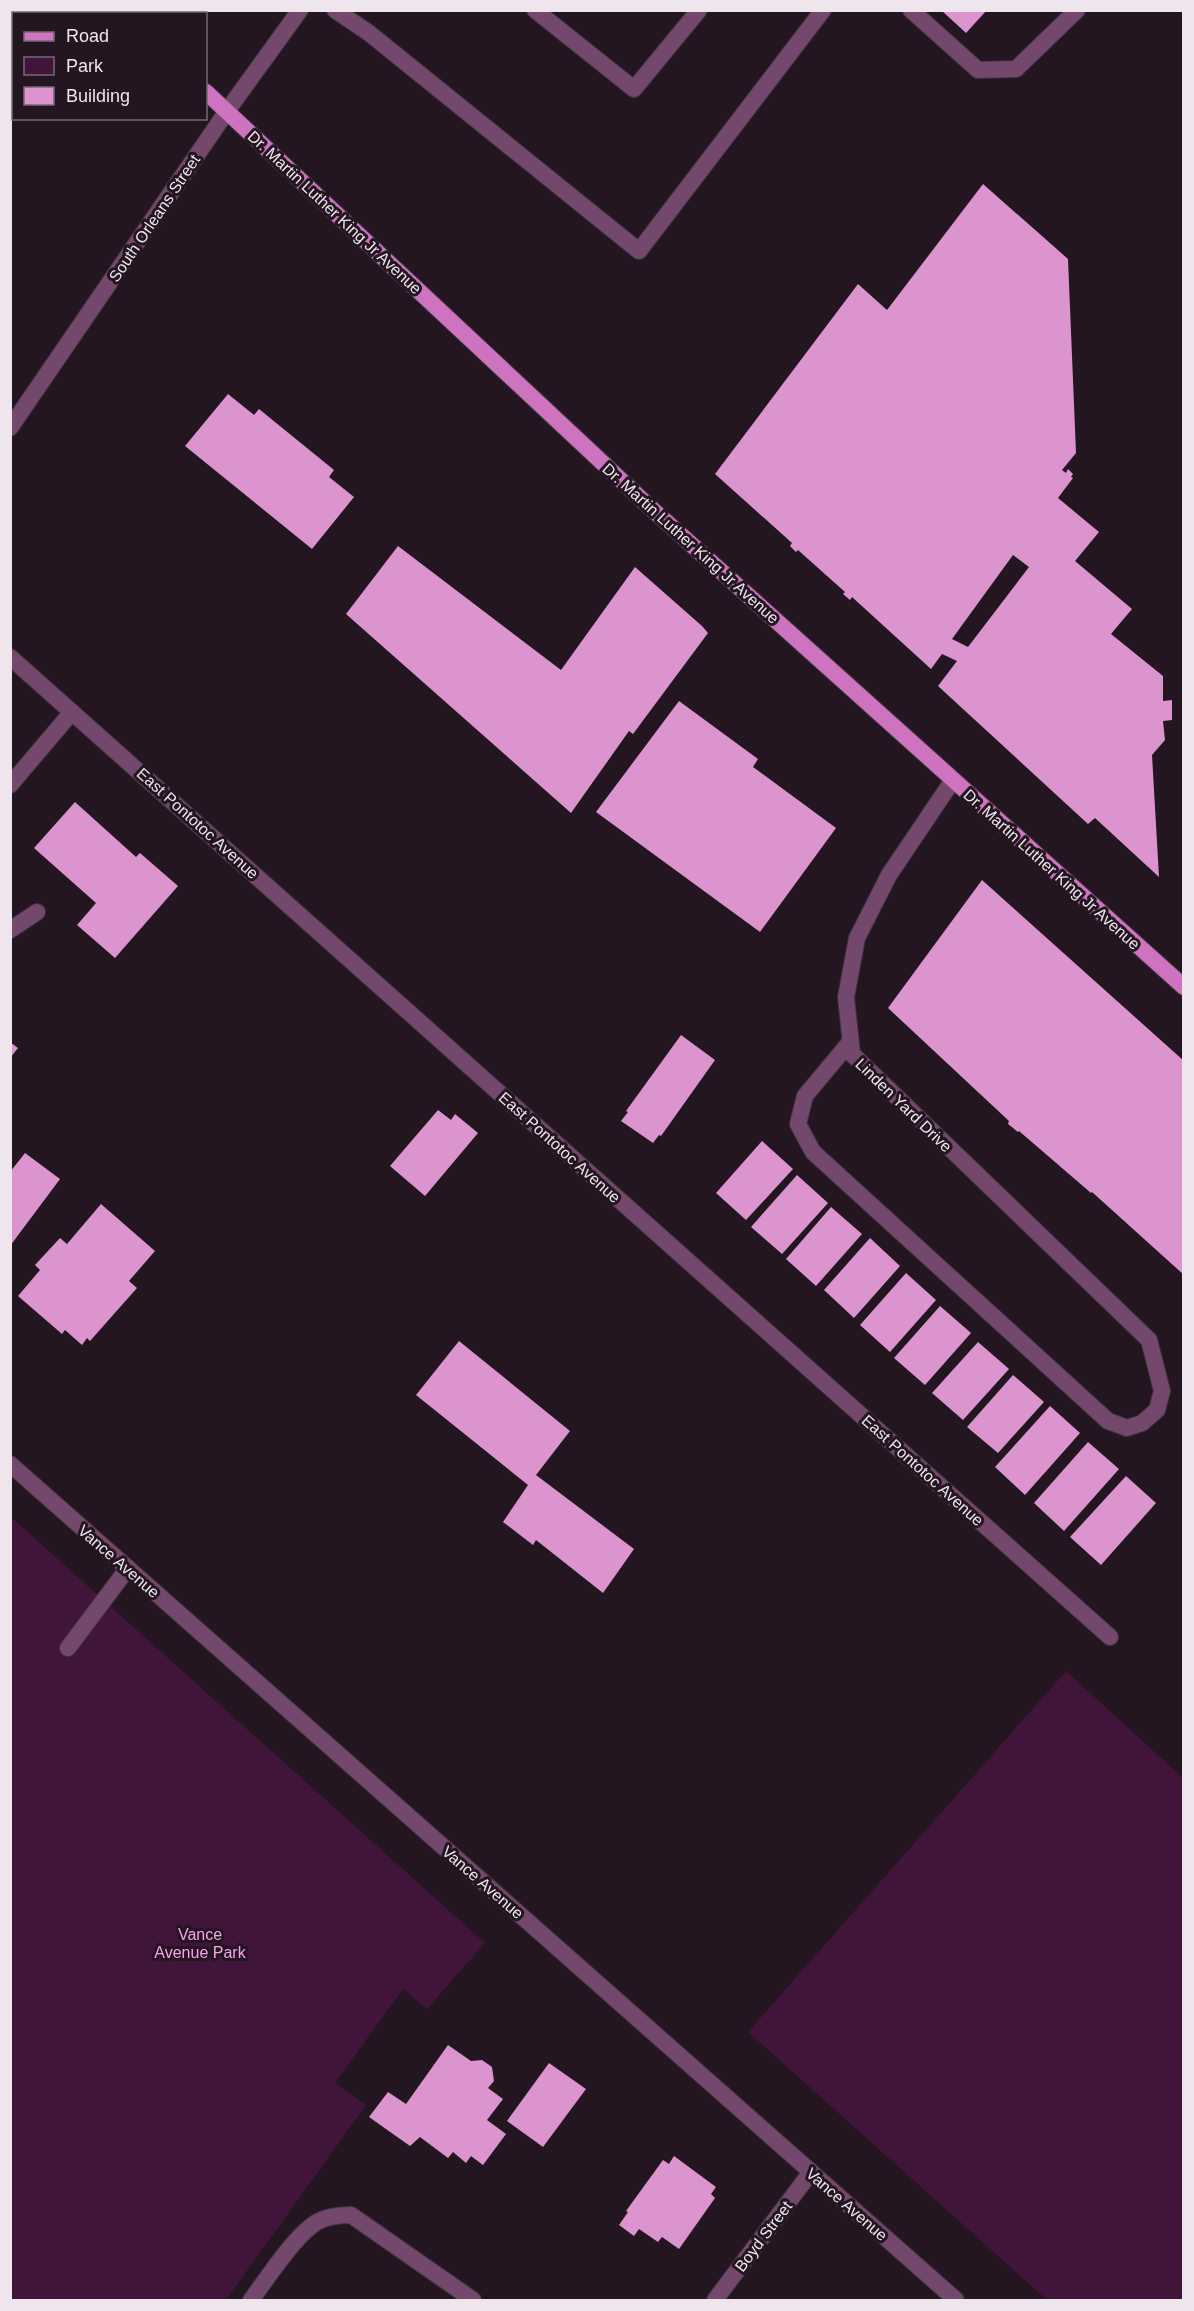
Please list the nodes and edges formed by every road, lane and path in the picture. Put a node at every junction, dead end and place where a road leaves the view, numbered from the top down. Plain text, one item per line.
1 (300, 10) edge
2 (335, 10) edge
3 (535, 10) edge
4 (699, 10) edge
5 (823, 10) edge
6 (911, 10) edge
7 (1077, 10) edge
8 (207, 93) edge
9 (227, 111) junction
10 (10, 428) edge
11 (10, 657) edge
12 (72, 711) junction
13 (953, 780) junction
14 (10, 785) edge
15 (37, 912) dead end
16 (10, 930) edge
17 (1184, 987) edge
18 (850, 1042) junction
19 (10, 1464) edge
20 (128, 1568) junction
21 (1110, 1637) dead end
22 (68, 1648) dead end
23 (811, 2172) junction
24 (250, 2301) edge
25 (474, 2301) edge
26 (715, 2301) edge
27 (956, 2301) edge

1 - 9 street, South Orleans Street
2 - 5 street
3 - 4 street
6 - 7 street
8 - 9 main road, Dr. Martin Luther King Jr Avenue
9 - 10 street, South Orleans Street
9 - 13 main road, Dr. Martin Luther King Jr Avenue
11 - 12 street, East Pontotoc Avenue
12 - 14 street
12 - 21 street, East Pontotoc Avenue
13 - 17 main road, Dr. Martin Luther King Jr Avenue
13 - 18 street, Linden Yard Drive
15 - 16 street
18 - 18 street, Linden Yard Drive
19 - 20 street, Vance Avenue
20 - 22 street
20 - 23 street, Vance Avenue
23 - 26 street, Boyd Street
23 - 27 street, Vance Avenue
24 - 25 street

